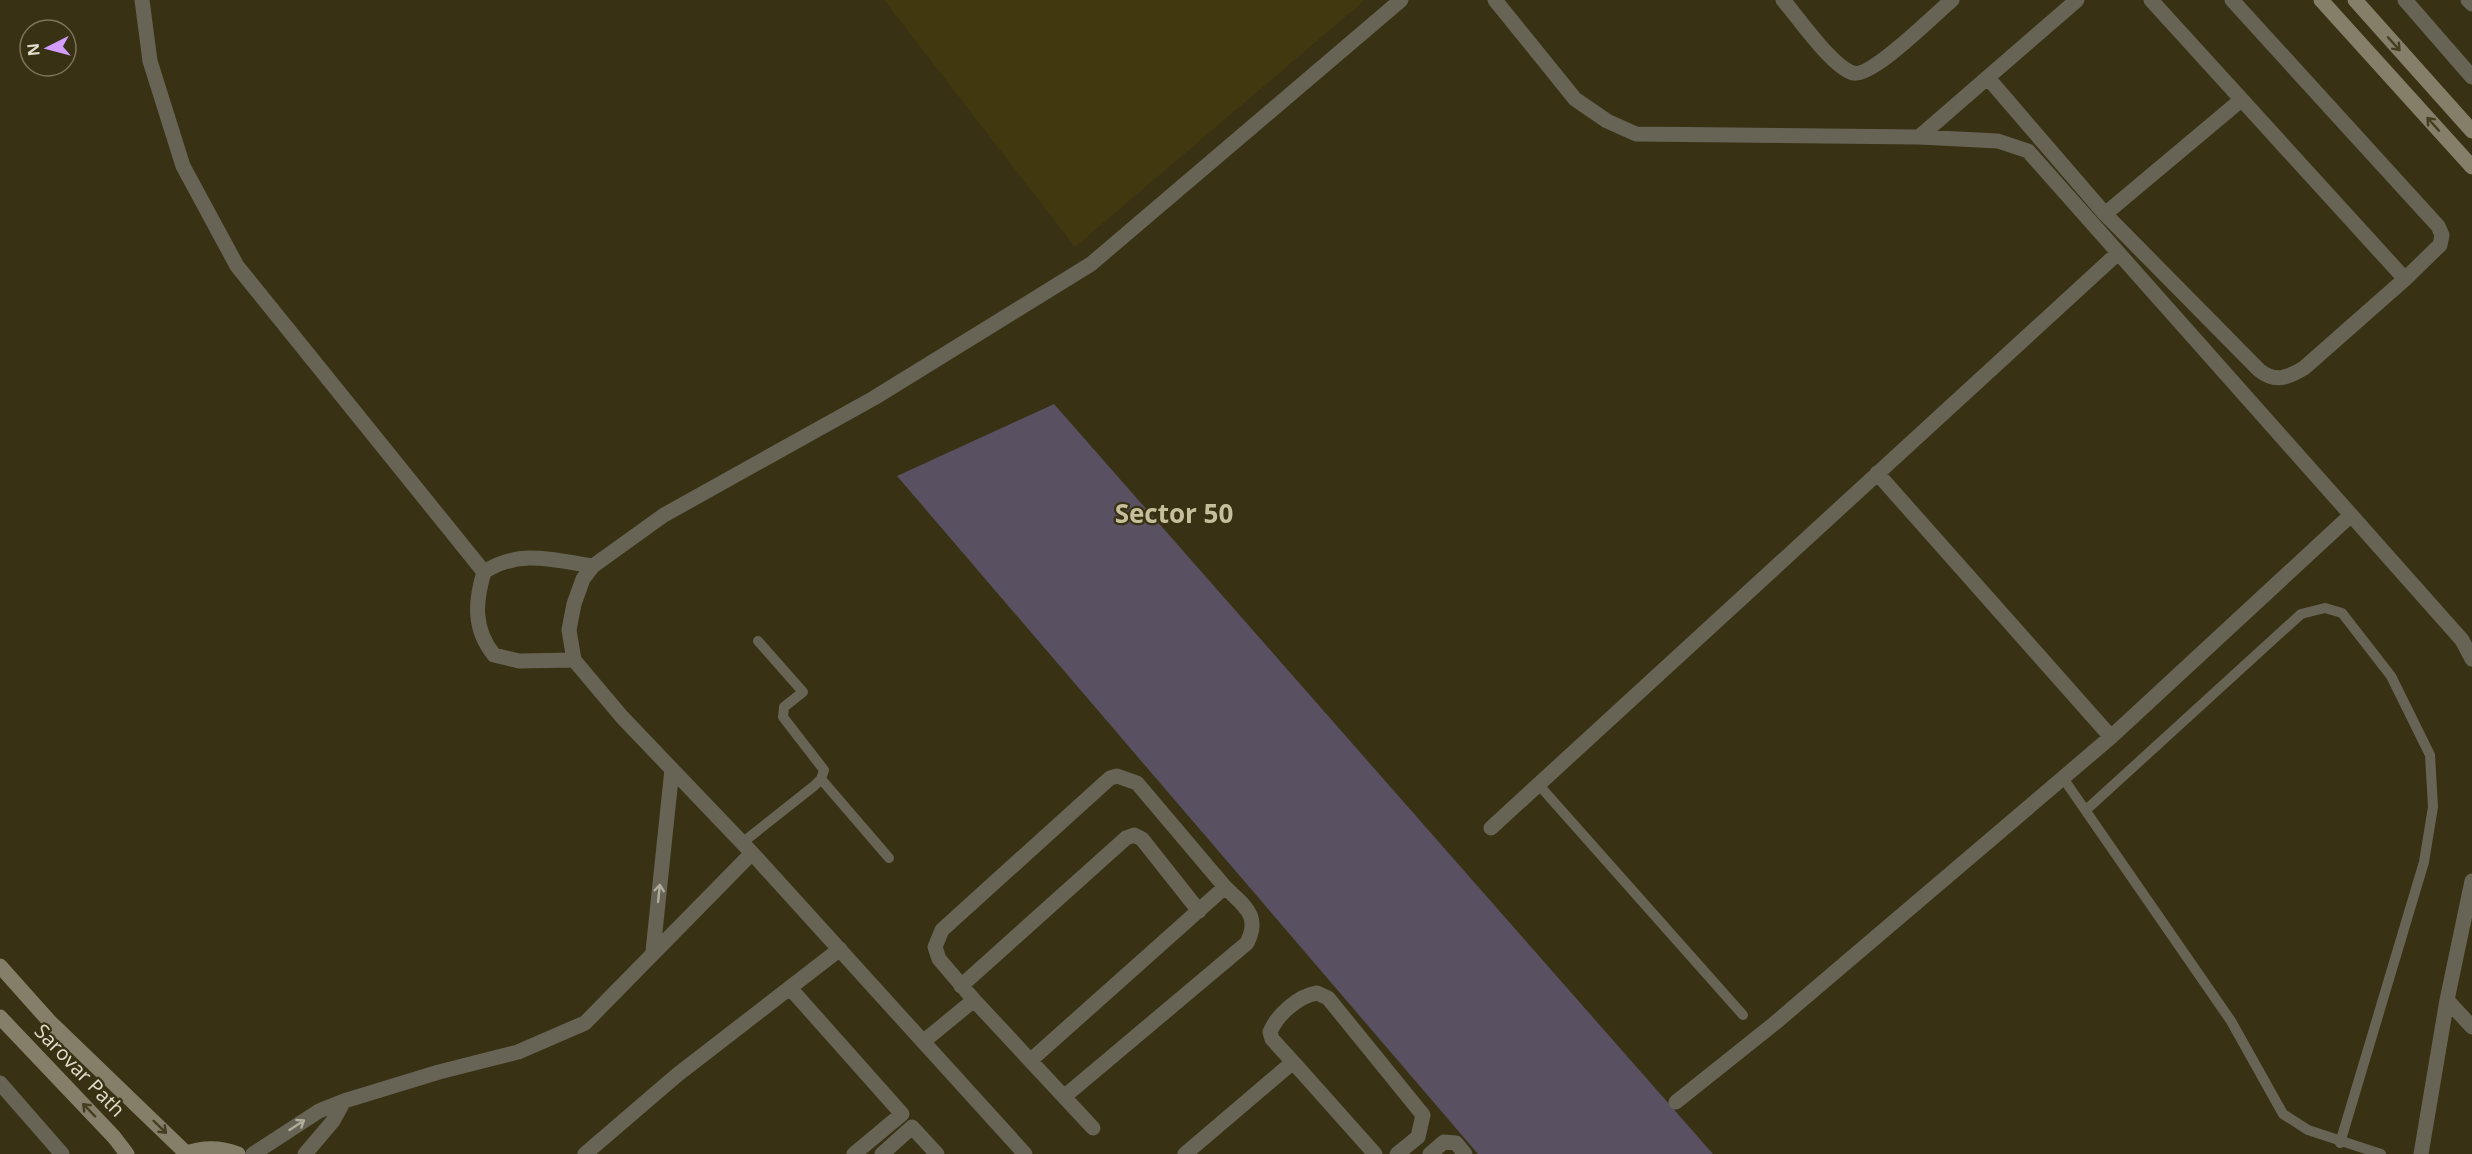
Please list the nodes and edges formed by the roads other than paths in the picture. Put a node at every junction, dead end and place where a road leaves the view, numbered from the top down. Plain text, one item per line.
1 (142, 0) edge
2 (1401, 0) edge
3 (1495, 0) edge
4 (1784, 0) edge
5 (1952, 0) edge
6 (2078, 0) edge
7 (2151, 0) edge
8 (2232, 0) edge
9 (2321, 0) edge
10 (2355, 0) edge
11 (2468, 0) edge
12 (2409, 2) edge
13 (2472, 4) edge
14 (2472, 77) edge
15 (1988, 78) junction
16 (2241, 100) junction
17 (2472, 131) edge
18 (1919, 137) junction
19 (2472, 167) edge
20 (2105, 214) junction
21 (2118, 253) junction
22 (2405, 279) junction
23 (1877, 473) junction
24 (2351, 515) junction
25 (593, 566) junction
26 (484, 572) junction
27 (758, 641) dead end
28 (574, 660) junction
29 (2472, 660) edge
30 (2111, 738) junction
31 (672, 770) junction
32 (2063, 778) junction
33 (821, 779) junction
34 (1538, 784) junction
35 (2086, 810) junction
36 (1491, 828) dead end
37 (747, 848) junction
38 (889, 858) dead end
39 (2472, 881) edge
40 (1225, 887) junction
41 (1198, 911) junction
42 (840, 949) junction
43 (653, 951) junction
44 (0, 966) edge
45 (962, 986) junction
46 (790, 988) junction
47 (974, 1000) junction
48 (2447, 1000) junction
49 (1743, 1016) dead end
50 (0, 1017) edge
51 (2472, 1027) edge
52 (924, 1041) junction
53 (1032, 1060) junction
54 (1293, 1062) junction
55 (0, 1083) edge
56 (1065, 1096) junction
57 (344, 1101) junction
58 (1676, 1102) dead end
59 (1093, 1128) dead end
60 (2340, 1143) junction
61 (1018, 1151) edge
62 (185, 1153) edge
63 (62, 1154) edge
64 (127, 1154) edge
65 (238, 1154) edge
66 (252, 1154) edge
67 (305, 1154) edge
68 (585, 1154) edge
69 (854, 1154) edge
70 (882, 1154) edge
71 (937, 1154) edge
72 (1185, 1154) edge
73 (1375, 1154) edge
74 (1397, 1154) edge
75 (1430, 1154) edge
76 (1465, 1154) edge
77 (2380, 1154) edge
78 (2421, 1154) edge

1 - 26 street
2 - 25 street
3 - 18 street
4 - 5 street
6 - 15 street
7 - 16 street
8 - 22 street
19 -> 9 main road
10 -> 17 main road
11 - 13 street
12 - 14 street
15 - 18 street
15 - 20 street
16 - 20 street
16 - 22 street
18 - 21 street
20 - 22 street
21 - 23 street
21 - 24 street
23 - 30 street
23 - 34 street
24 - 29 street
24 - 30 street
25 - 26 street
25 - 28 street
26 - 28 street
27 - 33 lane
28 - 31 street
30 - 32 street
31 - 37 street
43 -> 31 street
32 - 35 lane
32 - 58 street
33 - 37 lane
33 - 38 lane
34 - 36 street
34 - 49 lane
35 - 60 lane
35 - 60 lane
37 - 42 street
37 - 43 street
39 - 48 street
40 - 41 street
40 - 45 street
40 - 56 street
41 - 45 street
41 - 53 street
42 - 46 street
42 - 52 street
43 - 57 street
44 -> 62 main road
45 - 47 street
46 - 68 street
46 - 69 street
47 - 52 street
47 - 53 street
48 - 51 street
48 - 78 street
64 -> 50 main road, Sarovar Path
52 - 61 street
53 - 56 street
54 - 72 street
54 - 73 street
54 - 74 street
55 - 63 street
56 - 59 street
66 -> 57 street
57 - 67 street
60 - 77 lane
62 - 65 main road
70 - 71 street
75 - 76 street

